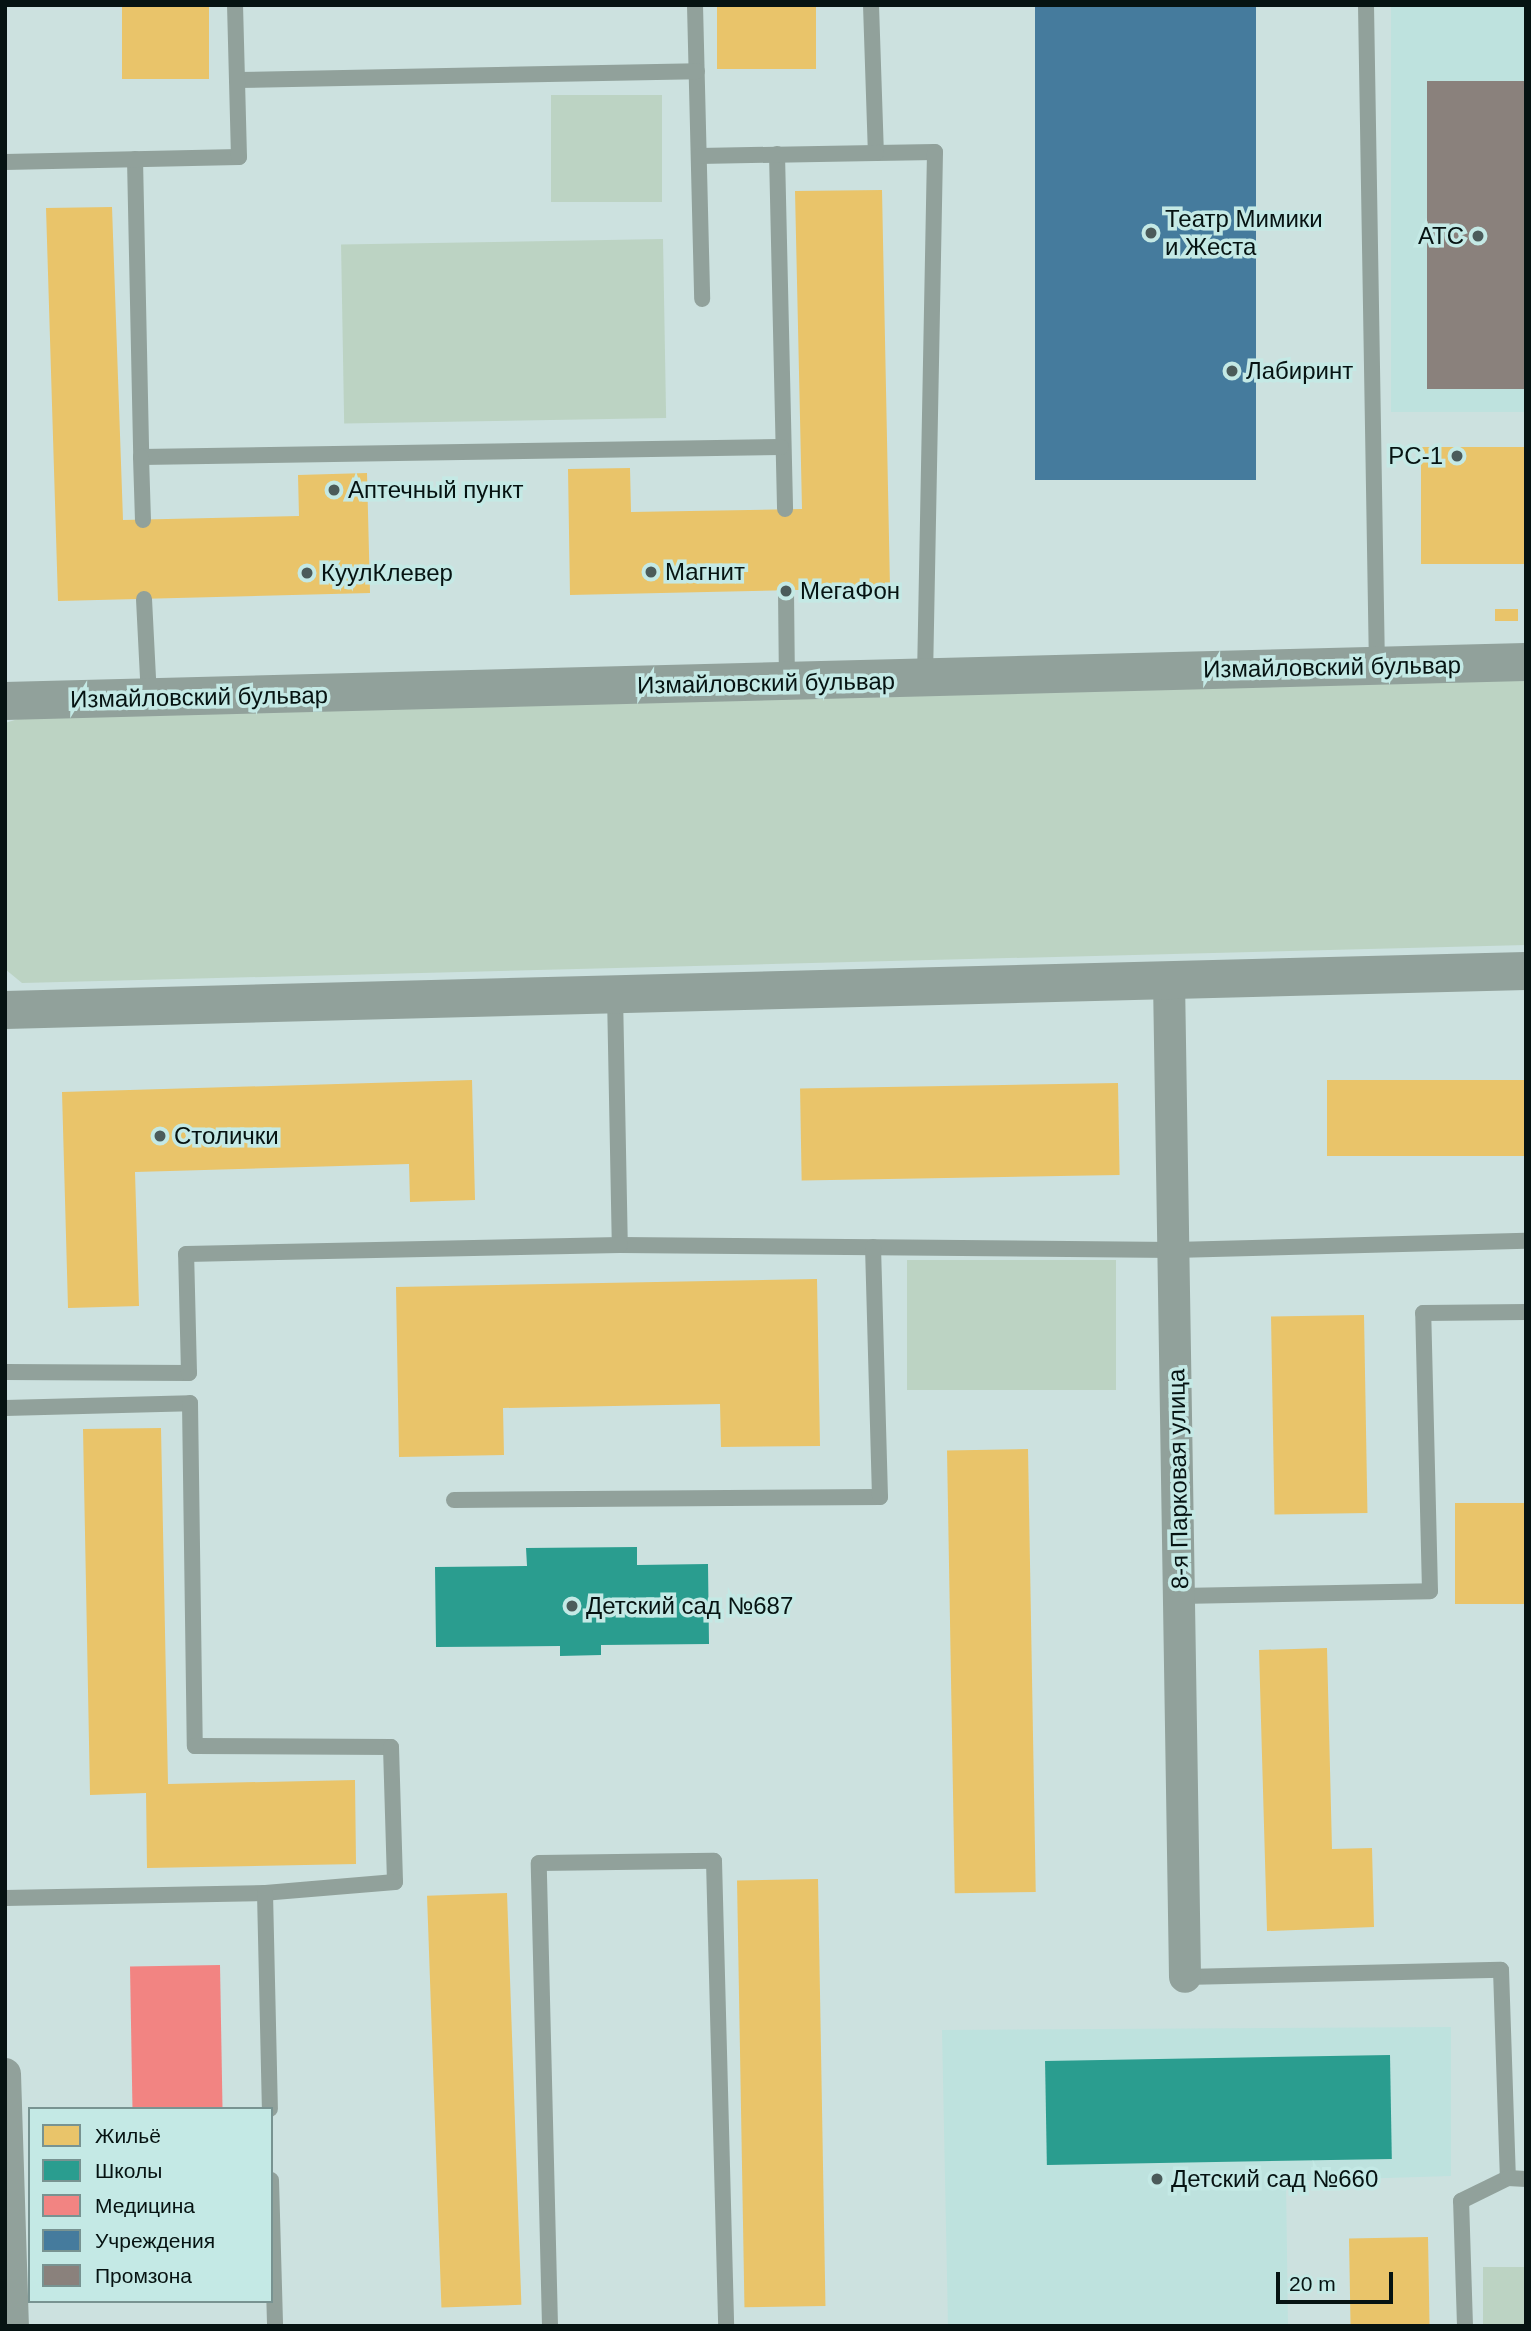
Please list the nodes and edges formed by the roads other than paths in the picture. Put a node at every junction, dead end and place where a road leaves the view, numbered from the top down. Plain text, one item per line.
1 (235, 5) edge
2 (695, 5) edge
3 (871, 5) edge
4 (1366, 5) edge
5 (697, 71) junction
6 (237, 80) junction
7 (777, 153) junction
8 (876, 153) junction
9 (699, 156) junction
10 (135, 159) junction
11 (5, 162) edge
12 (702, 299) dead end
13 (782, 447) junction
14 (141, 457) junction
15 (785, 509) dead end
16 (143, 520) dead end
17 (786, 591) dead end
18 (144, 599) dead end
19 (1526, 662) edge
20 (1377, 666) junction
21 (925, 679) junction
22 (787, 681) junction
23 (149, 698) junction
24 (5, 701) edge
25 (1526, 971) edge
26 (1169, 980) junction
27 (615, 994) junction
28 (5, 1010) edge
29 (1526, 1241) edge
30 (620, 1245) junction
31 (873, 1247) junction
32 (1174, 1250) junction
33 (1526, 1312) edge
34 (5, 1372) edge
35 (5, 1408) edge
36 (454, 1500) dead end
37 (1180, 1596) junction
38 (265, 1893) junction
39 (5, 1898) edge
40 (1185, 1977) joint
41 (5, 2074) edge
42 (270, 2107) edge
43 (1508, 2178) junction
44 (1526, 2179) edge
45 (273, 2253) edge
46 (13, 2326) edge
47 (275, 2326) edge
48 (550, 2326) edge
49 (726, 2326) edge
50 (1465, 2326) edge

1 - 6 lane
2 - 5 lane
3 - 8 lane
4 - 20 lane
5 - 6 lane
5 - 9 lane
6 - 10 lane
7 - 8 lane
7 - 9 lane
7 - 13 lane
8 - 21 lane
9 - 12 lane
10 - 11 lane
10 - 14 lane
13 - 14 lane
13 - 15 lane
14 - 16 lane
17 - 22 lane
18 - 23 lane
19 - 20 street, Измайловский бульвар
20 - 21 street, Измайловский бульвар
21 - 22 street, Измайловский бульвар
22 - 23 street, Измайловский бульвар
23 - 24 street, Измайловский бульвар
25 - 26 street
26 - 27 street
26 - 32 street, 8-я Парковая улица
27 - 28 street
27 - 30 lane
29 - 32 lane
30 - 31 lane
30 - 34 lane
31 - 32 lane
31 - 36 lane
32 - 37 street, 8-я Парковая улица
33 - 37 lane
35 - 38 lane
37 - 40 street, 8-я Парковая улица
38 - 39 lane
38 - 42 lane
40 - 43 lane
41 - 46 street
43 - 44 lane
43 - 50 lane
45 - 47 lane
48 - 49 lane

